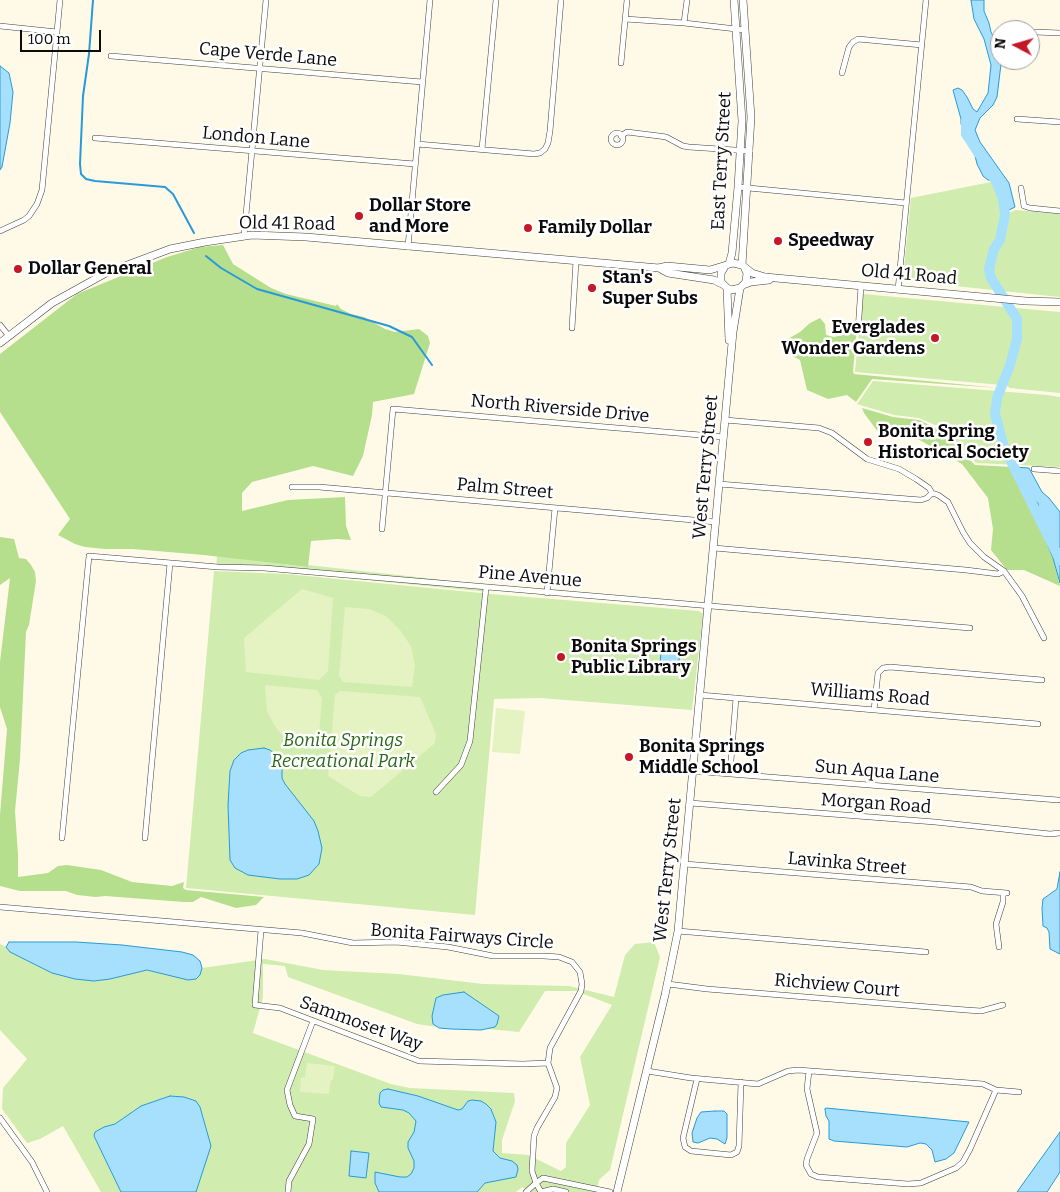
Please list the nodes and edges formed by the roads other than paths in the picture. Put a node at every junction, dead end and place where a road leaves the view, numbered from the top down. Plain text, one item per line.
1 (60, 0) edge
2 (266, 0) edge
3 (430, 0) edge
4 (496, 0) edge
5 (561, 0) edge
6 (627, 0) edge
7 (687, 0) edge
8 (734, 0) edge
9 (743, 0) edge
10 (926, 0) edge
11 (625, 19) junction
12 (684, 23) junction
13 (0, 26) edge
14 (736, 29) junction
15 (745, 30) junction
16 (57, 32) junction
17 (1040, 32) edge
18 (1060, 33) edge
19 (922, 45) junction
20 (111, 56) dead end
21 (621, 63) dead end
22 (259, 68) junction
23 (842, 73) dead end
24 (422, 82) junction
25 (1017, 118) dead end
26 (1060, 122) edge
27 (622, 136) dead end
28 (95, 138) dead end
29 (417, 144) junction
30 (482, 149) junction
31 (252, 151) junction
32 (741, 151) junction
33 (750, 151) junction
34 (415, 164) junction
35 (738, 187) junction
36 (748, 188) junction
37 (1021, 188) dead end
38 (906, 203) junction
39 (1060, 211) edge
40 (0, 231) edge
41 (244, 236) junction
42 (408, 247) junction
43 (576, 261) junction
44 (727, 265) junction
45 (743, 267) junction
46 (659, 268) junction
47 (790, 279) junction
48 (861, 286) junction
49 (726, 287) junction
50 (742, 287) junction
51 (898, 290) junction
52 (1026, 301) junction
53 (1060, 302) edge
54 (1060, 306) edge
55 (0, 326) edge
56 (572, 328) dead end
57 (858, 331) dead end
58 (9, 336) junction
59 (0, 343) edge
60 (730, 365) junction
61 (725, 420) junction
62 (724, 437) junction
63 (1034, 469) dead end
64 (1060, 470) edge
65 (719, 484) junction
66 (292, 487) dead end
67 (385, 493) junction
68 (932, 493) junction
69 (555, 508) junction
70 (716, 522) junction
71 (382, 529) dead end
72 (714, 548) junction
73 (989, 561) junction
74 (170, 563) junction
75 (1004, 571) junction
76 (985, 572) junction
77 (486, 588) junction
78 (547, 593) junction
79 (709, 606) junction
80 (970, 628) dead end
81 (1044, 638) dead end
82 (1042, 680) dead end
83 (700, 695) junction
84 (736, 698) junction
85 (874, 710) junction
86 (1038, 724) dead end
87 (693, 771) junction
88 (730, 774) junction
89 (436, 792) dead end
90 (1058, 800) dead end
91 (690, 802) junction
92 (1060, 833) edge
93 (62, 838) dead end
94 (145, 838) dead end
95 (684, 864) junction
96 (0, 906) edge
97 (261, 930) junction
98 (678, 931) junction
99 (999, 947) dead end
100 (926, 952) dead end
101 (668, 984) junction
102 (1003, 1006) dead end
103 (313, 1021) junction
104 (548, 1063) junction
105 (647, 1071) junction
106 (809, 1071) junction
107 (696, 1079) junction
108 (741, 1082) junction
109 (996, 1090) junction
110 (1019, 1092) dead end
111 (0, 1118) edge
112 (536, 1183) junction
113 (47, 1192) edge
114 (288, 1192) edge
115 (526, 1192) edge
116 (541, 1192) edge
117 (566, 1192) edge
118 (610, 1192) edge
119 (616, 1192) edge

1 - 16 street
2 - 22 street
3 - 24 street
4 - 30 street
5 - 30 street
6 - 11 street
7 - 12 street
8 - 14 street, East Terry Street
9 - 15 street, East Terry Street
10 - 19 street
11 - 12 street
11 - 21 street
12 - 14 street
13 - 16 street
14 - 15 street
14 - 32 street, East Terry Street
15 - 33 street, East Terry Street
16 - 40 street
17 - 18 street
19 - 23 street
19 - 38 street
20 - 22 street, Cape Verde Lane
22 - 24 street, Cape Verde Lane
22 - 31 street
24 - 29 street
25 - 26 street
27 - 32 street
28 - 31 street, London Lane
29 - 30 street
29 - 34 street
31 - 34 street, London Lane
31 - 41 street
32 - 33 street
32 - 35 street, East Terry Street
33 - 36 street, East Terry Street
34 - 42 street
35 - 36 street
35 - 44 street, East Terry Street
36 - 38 street
36 - 45 street, East Terry Street
37 - 39 street
38 - 51 street
41 - 42 street, Old 41 Road
41 - 58 street, Old 41 Road
42 - 43 street, Old 41 Road
43 - 46 street, Old 41 Road
43 - 56 street
44 - 45 street
44 - 46 street, Old 41 Road
44 - 49 street
45 - 47 street, Old 41 Road
45 - 50 street
46 - 49 street, Old 41 Road
47 - 48 street, Old 41 Road
47 - 50 street, Old 41 Road
48 - 51 street, Old 41 Road
48 - 57 street
49 - 50 street
49 - 60 street, West Terry Street
50 - 60 street, West Terry Street
51 - 52 street, Old 41 Road
52 - 53 street, Old 41 Road
52 - 54 street, Old 41 Road
55 - 58 street
58 - 59 street, Old 41 Road
60 - 61 street, West Terry Street
61 - 62 street, West Terry Street
61 - 68 street
62 - 65 street, West Terry Street
62 - 67 street, North Riverside Drive
63 - 64 street
65 - 68 street
65 - 70 street, West Terry Street
66 - 67 street, Palm Street
67 - 69 street, Palm Street
67 - 71 street
68 - 73 street
69 - 70 street, Palm Street
69 - 78 street
70 - 72 street, West Terry Street
72 - 76 street
72 - 79 street, West Terry Street
73 - 75 street
73 - 76 street
74 - 77 street, Pine Avenue
74 - 93 street, Pine Avenue
74 - 94 street
75 - 76 street
75 - 81 street
77 - 78 street, Pine Avenue
77 - 89 street
78 - 79 street, Pine Avenue
79 - 80 street, Pine Avenue
79 - 83 street, West Terry Street
82 - 85 street
83 - 84 street, Williams Road
83 - 87 street, West Terry Street
84 - 85 street, Williams Road
84 - 88 street
85 - 86 street, Williams Road
87 - 88 street, Sun Aqua Lane
87 - 91 street, West Terry Street
88 - 90 street, Sun Aqua Lane
91 - 92 street, Morgan Road
91 - 95 street, West Terry Street
95 - 98 street, West Terry Street
95 - 99 street, Lavinka Street
96 - 97 street, Bonita Fairways Circle
97 - 103 street, Sammoset Way
97 - 104 street, Bonita Fairways Circle
98 - 100 street
98 - 101 street, West Terry Street
101 - 102 street, Richview Court
101 - 105 street, West Terry Street
103 - 104 street, Sammoset Way
103 - 114 street
104 - 112 street
105 - 107 street
105 - 119 street, West Terry Street
106 - 108 street
106 - 109 street
106 - 109 street
107 - 108 street
107 - 108 street
109 - 110 street
111 - 113 street
112 - 115 street
112 - 116 street
112 - 118 street
116 - 117 street

